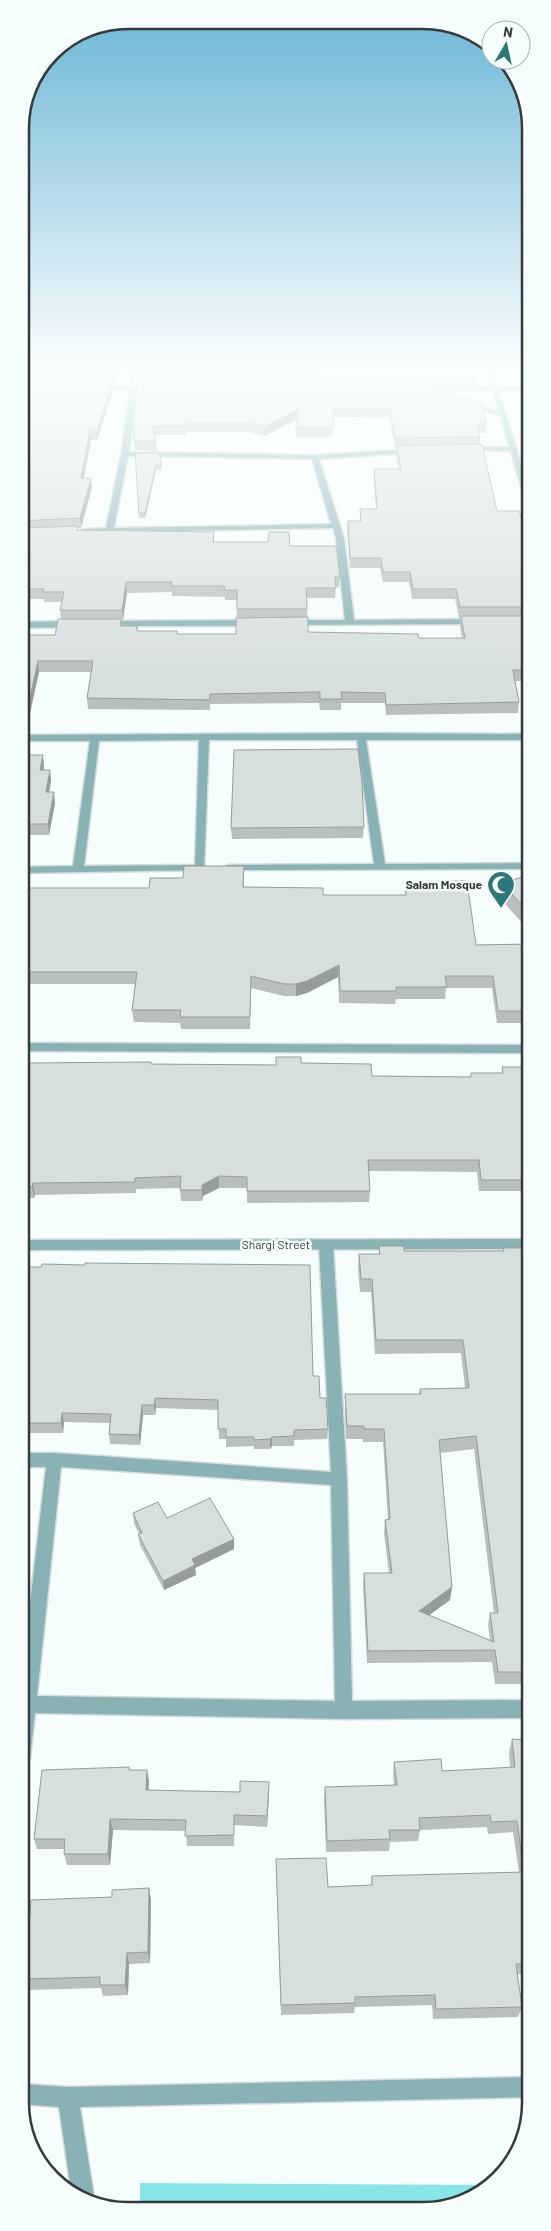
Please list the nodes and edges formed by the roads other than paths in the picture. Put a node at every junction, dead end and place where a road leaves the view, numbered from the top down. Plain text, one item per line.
1 (121, 474) edge
2 (319, 474) edge
3 (335, 526) junction
4 (110, 530) junction
5 (73, 532) edge
6 (492, 622) edge
7 (260, 623) edge
8 (280, 623) edge
9 (350, 623) junction
10 (80, 624) edge
11 (100, 624) edge
12 (29, 625) edge
13 (361, 736) junction
14 (204, 737) junction
15 (522, 737) edge
16 (29, 738) edge
17 (95, 738) junction
18 (522, 866) edge
19 (380, 867) junction
20 (210, 868) junction
21 (29, 870) edge
22 (78, 870) junction
23 (29, 1047) edge
24 (522, 1049) edge
25 (522, 1244) edge
26 (29, 1245) edge
27 (326, 1245) junction
28 (29, 1460) edge
29 (54, 1460) junction
30 (339, 1479) junction
31 (29, 1695) edge
32 (29, 1704) edge
33 (522, 1709) edge
34 (344, 1710) junction
35 (522, 2087) edge
36 (29, 2095) edge
37 (68, 2097) junction
38 (82, 2191) edge

1 - 4 street
2 - 3 street
3 - 4 street
3 - 9 street
4 - 5 street
6 - 9 street
7 - 11 street
8 - 9 street
10 - 12 street
13 - 14 street
13 - 15 street
13 - 19 street
14 - 17 street
14 - 20 street
16 - 17 street
17 - 22 street
18 - 19 street
19 - 20 street
20 - 22 street
21 - 22 street
23 - 24 street
25 - 27 street, Shargi Street
26 - 27 street, Shargi Street
27 - 30 street
28 - 29 street
29 - 30 street
29 - 31 street
30 - 34 street
32 - 34 street
33 - 34 street
35 - 37 street
36 - 37 street
37 - 38 street

